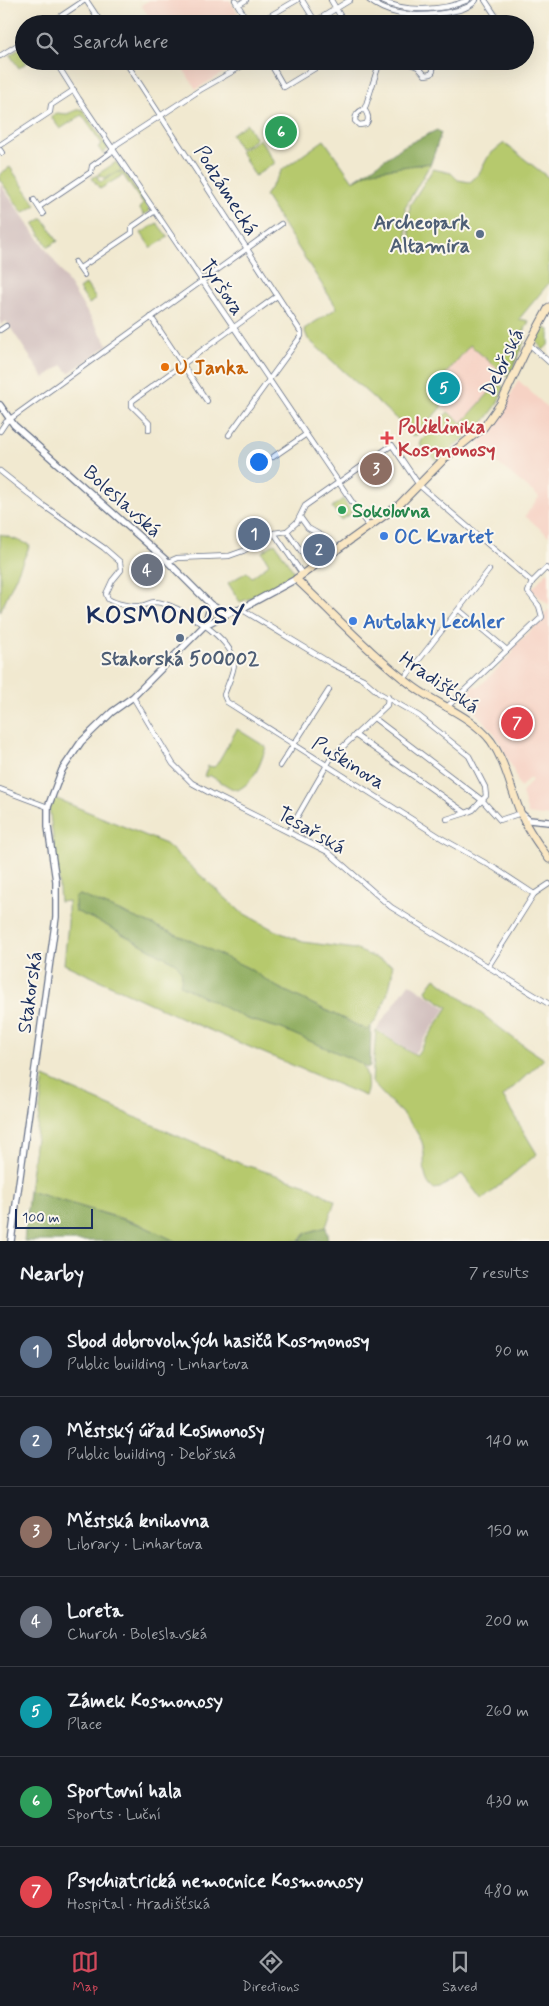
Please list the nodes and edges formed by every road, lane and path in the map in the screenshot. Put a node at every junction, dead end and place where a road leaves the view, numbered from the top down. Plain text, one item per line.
1 (85, 0) edge
2 (246, 0) edge
3 (297, 0) edge
4 (302, 0) edge
5 (331, 0) edge
6 (350, 0) edge
7 (369, 0) edge
8 (380, 0) edge
9 (468, 0) edge
10 (476, 0) edge
11 (484, 0) edge
12 (237, 2) edge
13 (446, 6) junction
14 (336, 9) junction
15 (447, 12) junction
16 (62, 15) edge
17 (96, 15) edge
18 (244, 15) edge
19 (271, 15) edge
20 (309, 15) edge
21 (326, 15) edge
22 (340, 15) edge
23 (495, 15) edge
24 (15, 47) edge
25 (0, 56) edge
26 (62, 70) edge
27 (131, 70) edge
28 (235, 70) edge
29 (275, 70) edge
30 (312, 70) edge
31 (377, 70) edge
32 (74, 90) junction
33 (364, 109) dead end
34 (161, 116) junction
35 (0, 145) edge
36 (113, 149) junction
37 (34, 200) dead end
38 (39, 207) junction
39 (155, 212) junction
40 (43, 214) dead end
41 (281, 224) dead end
42 (246, 250) junction
43 (75, 262) dead end
44 (80, 268) junction
45 (84, 275) dead end
46 (201, 281) junction
47 (277, 296) junction
48 (549, 307) edge
49 (151, 317) junction
50 (6, 326) dead end
51 (233, 328) junction
52 (0, 330) edge
53 (529, 344) junction
54 (549, 362) edge
55 (183, 365) junction
56 (268, 380) junction
57 (207, 400) dead end
58 (0, 405) edge
59 (10, 420) junction
60 (149, 430) dead end
61 (0, 431) edge
62 (229, 435) dead end
63 (305, 435) junction
64 (273, 457) dead end
65 (0, 471) edge
66 (338, 483) junction
67 (419, 485) junction
68 (300, 517) junction
69 (368, 528) junction
70 (287, 531) junction
71 (274, 533) junction
72 (336, 551) junction
73 (168, 562) junction
74 (313, 568) junction
75 (489, 570) dead end
76 (549, 570) edge
77 (303, 575) junction
78 (296, 579) junction
79 (532, 582) junction
80 (212, 605) junction
81 (241, 609) junction
82 (459, 610) junction
83 (231, 612) junction
84 (205, 625) junction
85 (507, 650) junction
86 (404, 679) junction
87 (329, 690) dead end
88 (133, 697) junction
89 (388, 697) junction
90 (446, 708) junction
91 (374, 718) junction
92 (355, 735) junction
93 (293, 745) junction
94 (326, 765) junction
95 (280, 766) dead end
96 (0, 789) edge
97 (483, 801) junction
98 (48, 807) junction
99 (466, 813) junction
100 (521, 813) junction
101 (447, 819) dead end
102 (549, 822) edge
103 (289, 832) junction
104 (549, 859) edge
105 (549, 884) edge
106 (534, 894) junction
107 (488, 967) junction
108 (549, 1004) edge
109 (11, 1241) edge

1 - 16 street
1 - 17 street
2 - 12 street
3 - 19 street
4 - 20 street
5 - 14 street
6 - 14 street
7 - 15 street
8 - 13 street
9 - 13 street
10 - 15 street
11 - 23 street
12 - 18 street
13 - 15 street
14 - 21 street
14 - 22 street
24 - 25 street
26 - 32 street, Tyršova
27 - 34 street, Podzámecká
28 - 34 street
29 - 30 street
31 - 33 street
32 - 35 street
32 - 36 street, Tyršova
34 - 36 street
34 - 42 street, Podzámecká
36 - 38 street
36 - 39 street, Tyršova
37 - 38 street
38 - 40 street
39 - 44 street
39 - 46 street, Tyršova
41 - 42 street
42 - 46 street
42 - 47 street, Podzámecká
43 - 44 street
44 - 45 street
46 - 49 street
46 - 51 street, Tyršova
47 - 51 street
47 - 56 street, Podzámecká
48 - 53 main road, Debřská
49 - 55 street
49 - 59 street
50 - 52 street
51 - 55 street
51 - 56 street, Tyršova
53 - 54 street
53 - 67 main road, Debřská
55 - 57 street
55 - 60 street
56 - 62 street
56 - 63 street, Tyršova
58 - 59 street, Boleslavská
59 - 61 street
59 - 73 street, Boleslavská
63 - 64 street
63 - 66 street, Tyršova
65 - 84 street
66 - 67 street
66 - 68 street
66 - 69 street, Tyršova
67 - 69 main road, Debřská
67 - 79 street
68 - 70 street
68 - 72 street
69 - 72 main road, Debřská
70 - 71 street
70 - 74 street
71 - 73 street
71 - 77 street
72 - 74 main road, Debřská
73 - 80 street, Boleslavská
74 - 77 main road, Debřská
75 - 82 street
76 - 79 street
77 - 78 main road, Debřská
78 - 81 street
78 - 86 main road, Hradišťská
79 - 85 street
80 - 83 street, Boleslavská
80 - 84 street
81 - 83 street
81 - 89 street
82 - 85 street
82 - 86 street
83 - 84 street
84 - 88 street, Stakorská
84 - 93 street, Puškinova
85 - 90 street
86 - 90 main road, Hradišťská
87 - 93 street
88 - 98 street, Stakorská
88 - 103 street, Tesařská
89 - 91 street
89 - 97 street
90 - 100 main road, Hradišťská
91 - 92 street
91 - 97 street
92 - 94 street
92 - 99 street
93 - 94 street, Puškinova
93 - 95 street
94 - 103 street
94 - 106 street, Puškinova
96 - 98 street
97 - 99 street
97 - 100 street
98 - 109 street, Stakorská
99 - 101 street
100 - 102 street
100 - 104 main road, Hradišťská
103 - 107 street, Tesařská
105 - 106 street
106 - 107 street
107 - 108 street, Tesařská

